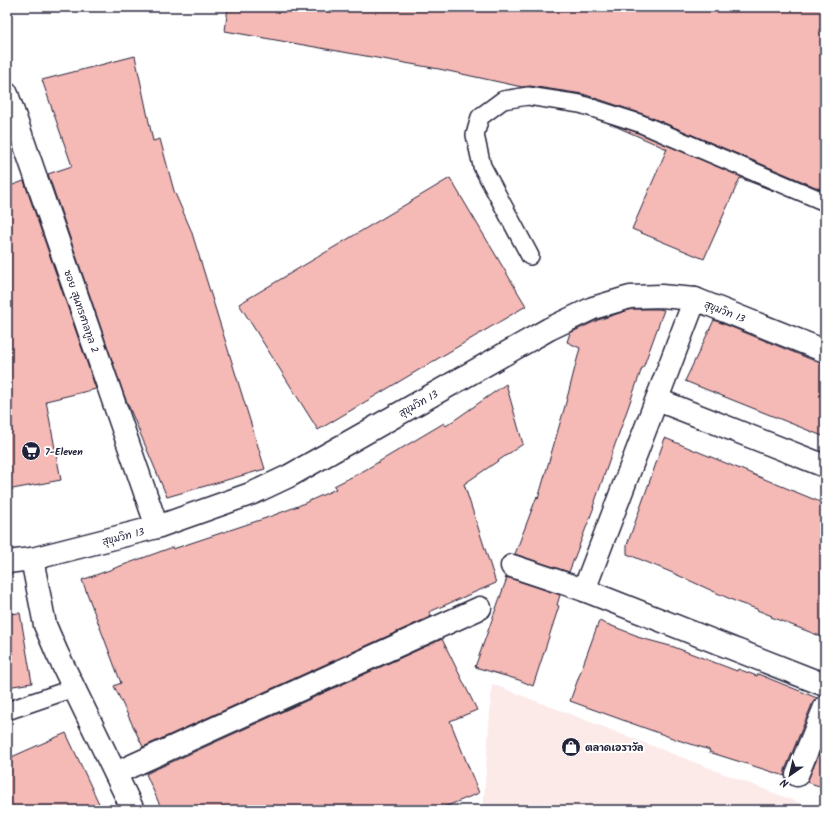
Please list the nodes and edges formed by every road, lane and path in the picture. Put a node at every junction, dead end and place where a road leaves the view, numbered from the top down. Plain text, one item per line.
1 (7, 94) edge
2 (825, 202) edge
3 (530, 256) dead end
4 (696, 299) junction
5 (825, 351) edge
6 (658, 400) junction
7 (825, 466) edge
8 (157, 527) junction
9 (32, 559) junction
10 (7, 562) edge
11 (512, 566) dead end
12 (584, 590) junction
13 (480, 608) dead end
14 (825, 685) edge
15 (74, 688) junction
16 (825, 707) edge
17 (7, 711) edge
18 (116, 774) junction
19 (797, 775) dead end
20 (134, 810) edge

1 - 8 street, ซอย สุนทรศาลทูล 2
2 - 3 lane
4 - 5 street, สุขุมวิท 13
4 - 6 street
4 - 8 street, สุขุมวิท 13
6 - 7 street
6 - 12 street
8 - 9 street, สุขุมวิท 13
9 - 10 street, สุขุมวิท 13
9 - 15 street
11 - 12 street
12 - 14 street
13 - 18 street
15 - 17 lane
15 - 18 street
16 - 19 street
18 - 20 street

